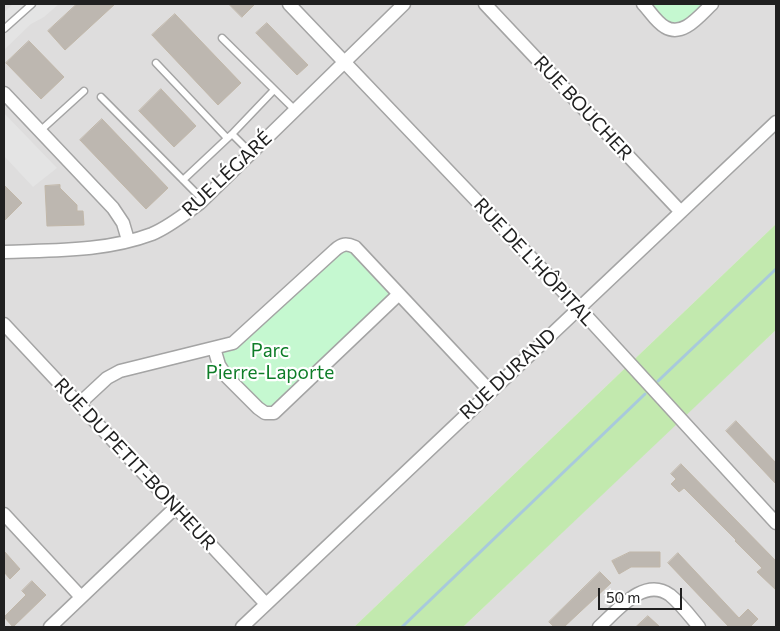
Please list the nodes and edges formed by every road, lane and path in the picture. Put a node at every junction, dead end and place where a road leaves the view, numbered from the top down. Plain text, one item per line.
1 (32, 4) edge
2 (289, 4) edge
3 (404, 4) edge
4 (485, 4) edge
5 (643, 4) edge
6 (712, 4) edge
7 (4, 29) edge
8 (222, 38) dead end
9 (344, 62) junction
10 (156, 63) dead end
11 (84, 90) dead end
12 (274, 90) junction
13 (4, 93) edge
14 (101, 97) dead end
15 (295, 110) junction
16 (776, 122) edge
17 (40, 131) junction
18 (230, 136) junction
19 (250, 153) junction
20 (183, 180) junction
21 (203, 200) junction
22 (681, 212) junction
23 (128, 240) junction
24 (4, 252) edge
25 (399, 294) junction
26 (579, 308) junction
27 (4, 324) edge
28 (214, 348) junction
29 (490, 391) junction
30 (79, 404) junction
31 (176, 508) junction
32 (4, 514) edge
33 (776, 523) edge
34 (81, 597) junction
35 (266, 604) junction
36 (50, 627) edge
37 (242, 627) edge
38 (599, 627) edge
39 (699, 627) edge

1 - 7 lane
2 - 9 street, RUE DE L'HÔPITAL
3 - 9 street, RUE LÉGARÉ
4 - 22 street, RUE BOUCHER
5 - 6 street
8 - 12 lane
9 - 15 street, RUE LÉGARÉ
9 - 26 street, RUE DE L'HÔPITAL
10 - 18 lane
11 - 17 lane
12 - 15 lane
12 - 18 lane
13 - 17 street
14 - 20 lane
15 - 19 street, RUE LÉGARÉ
16 - 22 street, RUE DURAND
17 - 23 street
18 - 19 lane
18 - 20 lane
19 - 21 street, RUE LÉGARÉ
20 - 21 lane
21 - 23 street, RUE LÉGARÉ
22 - 26 street, RUE DURAND
23 - 24 street, RUE LÉGARÉ
25 - 28 street
25 - 28 street
25 - 29 street
26 - 29 street, RUE DURAND
26 - 33 street, RUE DE L'HÔPITAL
27 - 30 street, RUE DU PETIT-BONHEUR
28 - 30 street
29 - 35 street, RUE DURAND
30 - 31 street, RUE DU PETIT-BONHEUR
31 - 34 street
31 - 35 street, RUE DU PETIT-BONHEUR
32 - 34 street
34 - 36 street
35 - 37 street, RUE DURAND
38 - 39 street

